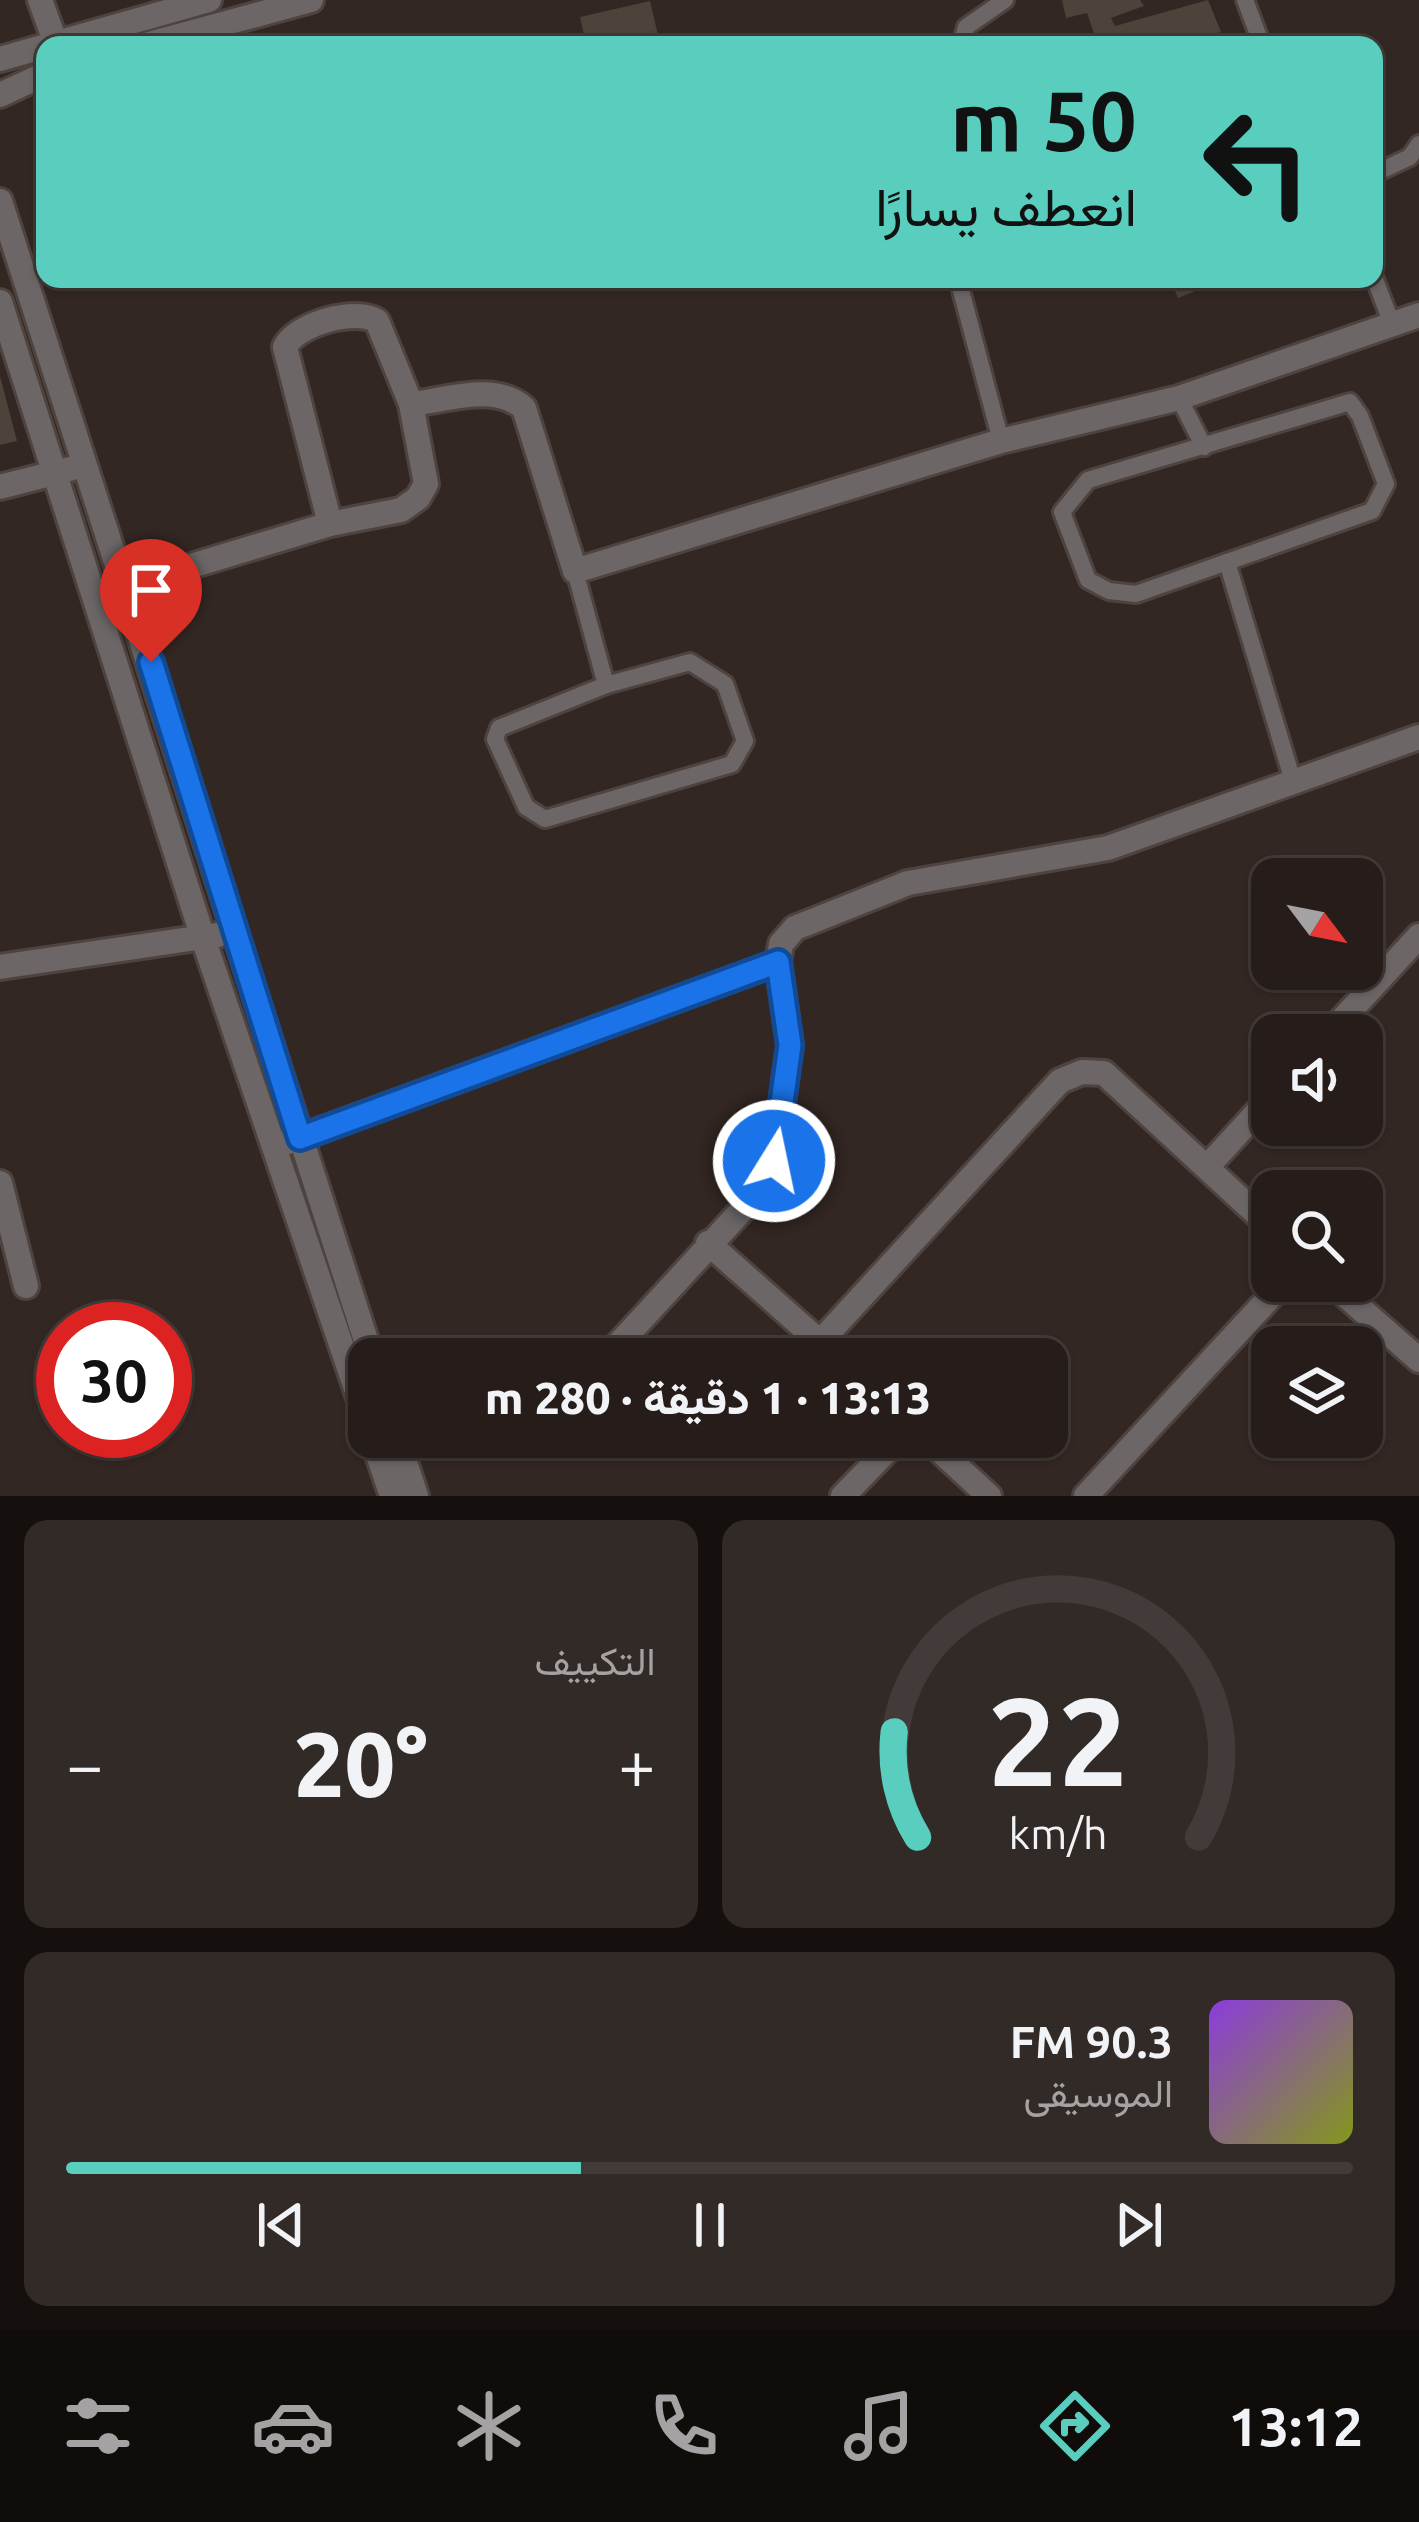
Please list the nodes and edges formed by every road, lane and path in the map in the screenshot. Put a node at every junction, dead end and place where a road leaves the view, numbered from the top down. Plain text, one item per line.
1 (40, 0) edge
2 (209, 0) edge
3 (311, 0) edge
4 (1005, 0) edge
5 (1245, 0) edge
6 (53, 36) edge
7 (74, 36) edge
8 (178, 36) edge
9 (964, 36) edge
10 (1259, 36) edge
11 (36, 47) edge
12 (0, 59) edge
13 (36, 78) edge
14 (0, 95) edge
15 (1419, 145) edge
16 (1383, 170) edge
17 (0, 201) edge
18 (960, 288) edge
19 (1378, 288) edge
20 (0, 302) edge
21 (1419, 315) edge
22 (1392, 324) junction
23 (1178, 398) junction
24 (411, 404) junction
25 (1001, 441) junction
26 (1204, 447) junction
27 (84, 465) junction
28 (56, 473) junction
29 (0, 487) edge
30 (330, 524) junction
31 (1227, 562) junction
32 (575, 571) junction
33 (125, 586) junction
34 (95, 596) junction
35 (606, 686) junction
36 (1415, 744) edge
37 (1293, 781) junction
38 (234, 932) junction
39 (1419, 937) edge
40 (203, 938) junction
41 (778, 962) junction
42 (0, 967) edge
43 (1348, 1014) edge
44 (1251, 1119) edge
45 (300, 1138) junction
46 (274, 1147) junction
47 (1208, 1166) junction
48 (0, 1183) edge
49 (1251, 1208) edge
50 (708, 1243) junction
51 (26, 1286) dead end
52 (1266, 1302) edge
53 (1356, 1302) edge
54 (365, 1338) edge
55 (624, 1338) edge
56 (816, 1338) edge
57 (840, 1338) edge
58 (1416, 1349) edge
59 (348, 1365) edge
60 (379, 1458) edge
61 (404, 1458) edge
62 (880, 1458) edge
63 (948, 1458) edge
64 (392, 1496) edge
65 (416, 1496) edge
66 (843, 1496) edge
67 (989, 1496) edge
68 (1086, 1496) edge

1 - 6 street
2 - 7 street
3 - 8 street
4 - 9 lane
5 - 10 lane
11 - 12 street
13 - 14 street
15 - 16 lane
17 - 27 street
18 - 25 lane
19 - 22 lane
20 - 28 street
21 - 22 street
22 - 23 street
23 - 25 street
23 - 26 lane
24 - 30 street
24 - 30 street
24 - 32 street
25 - 32 street
26 - 31 lane
26 - 31 lane
27 - 28 street
27 - 33 street
28 - 29 street
28 - 34 street
30 - 33 street
31 - 37 lane
32 - 35 lane
33 - 34 street
33 - 38 street
34 - 40 street
35 - 35 lane
36 - 37 street
37 - 41 street
38 - 40 street
38 - 45 street
39 - 43 street
40 - 42 street
40 - 46 street
41 - 45 street
41 - 50 street
44 - 47 street
45 - 46 street
45 - 54 street
46 - 59 street
47 - 49 street
47 - 57 street
48 - 51 street
50 - 55 street
50 - 56 street
52 - 68 street
53 - 58 street
60 - 64 street
61 - 65 street
62 - 66 street
63 - 67 street

